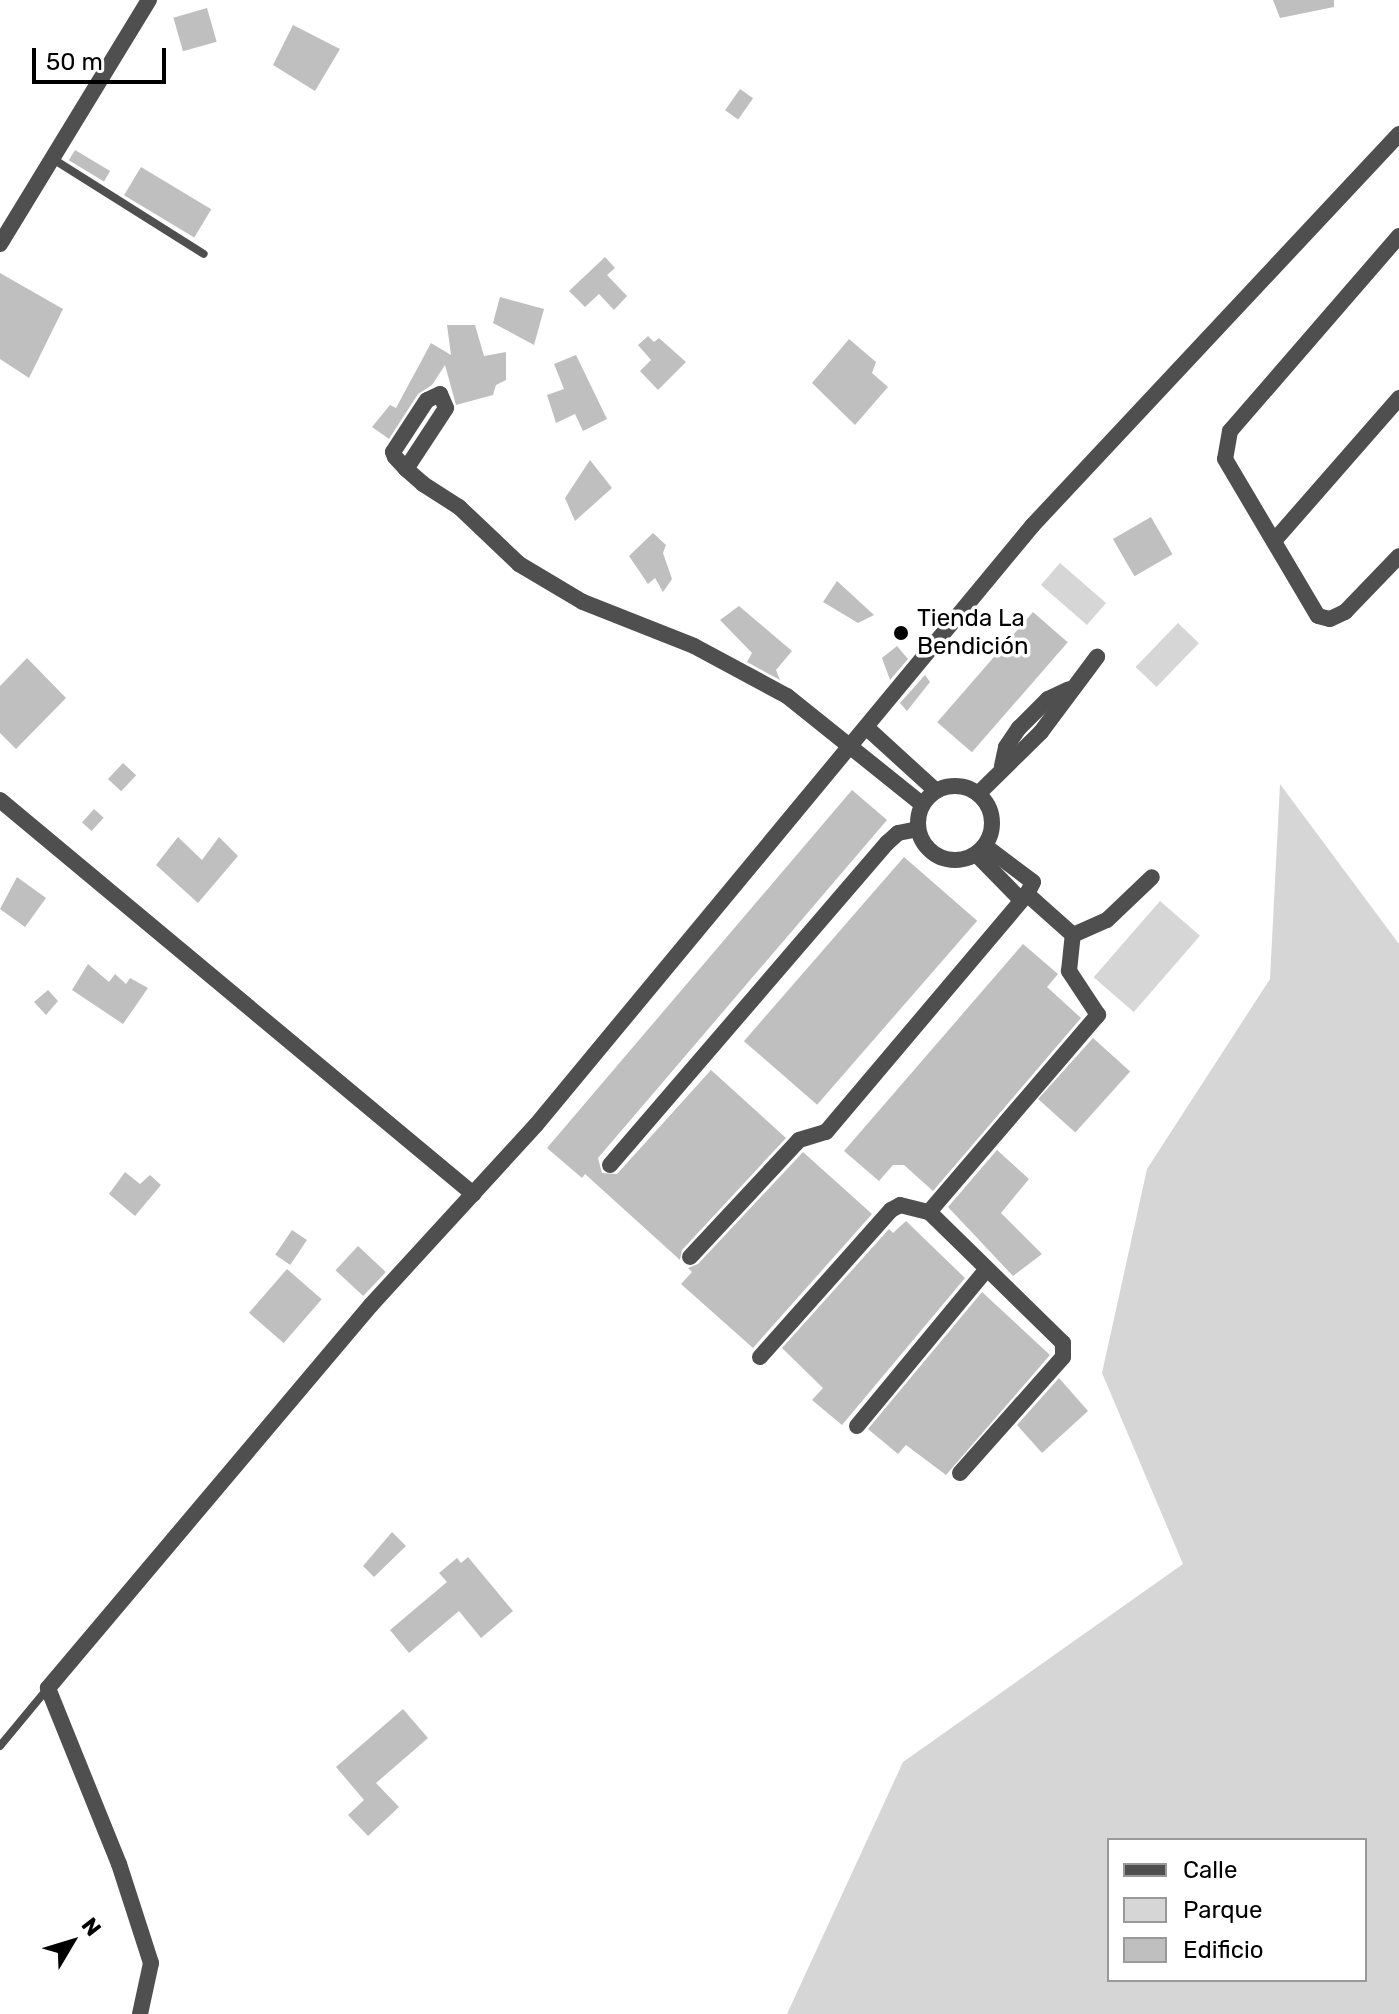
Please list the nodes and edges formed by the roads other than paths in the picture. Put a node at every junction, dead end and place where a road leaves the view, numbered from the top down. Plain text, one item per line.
1 (149, 0) edge
2 (1396, 143) edge
3 (53, 159) junction
4 (1399, 236) edge
5 (0, 244) edge
6 (204, 254) dead end
7 (1399, 398) edge
8 (406, 469) dead end
9 (1274, 541) junction
10 (1399, 556) edge
11 (1097, 657) dead end
12 (866, 727) junction
13 (851, 745) junction
14 (935, 790) junction
15 (978, 794) junction
16 (0, 800) edge
17 (922, 804) junction
18 (918, 829) junction
19 (981, 850) junction
20 (1152, 877) dead end
21 (1027, 894) junction
22 (1073, 935) junction
23 (610, 1165) dead end
24 (473, 1194) junction
25 (929, 1212) junction
26 (690, 1257) dead end
27 (986, 1270) junction
28 (760, 1357) dead end
29 (857, 1426) dead end
30 (960, 1473) dead end
31 (48, 1688) junction
32 (0, 1746) edge
33 (140, 2014) edge

1 - 3 street
2 - 12 street
3 - 5 street
3 - 6 lane
4 - 9 street
7 - 9 street
8 - 13 street
9 - 10 street
11 - 15 street
12 - 13 street
12 - 14 street
13 - 17 street
13 - 24 street
14 - 15 street
14 - 17 street
15 - 19 street
16 - 24 street
17 - 18 street
18 - 19 street
18 - 23 street
19 - 21 street
20 - 22 street
21 - 22 street
21 - 26 street
22 - 25 street
24 - 31 street
25 - 27 street
25 - 28 street
27 - 29 street
27 - 30 street
31 - 32 lane
31 - 33 street

